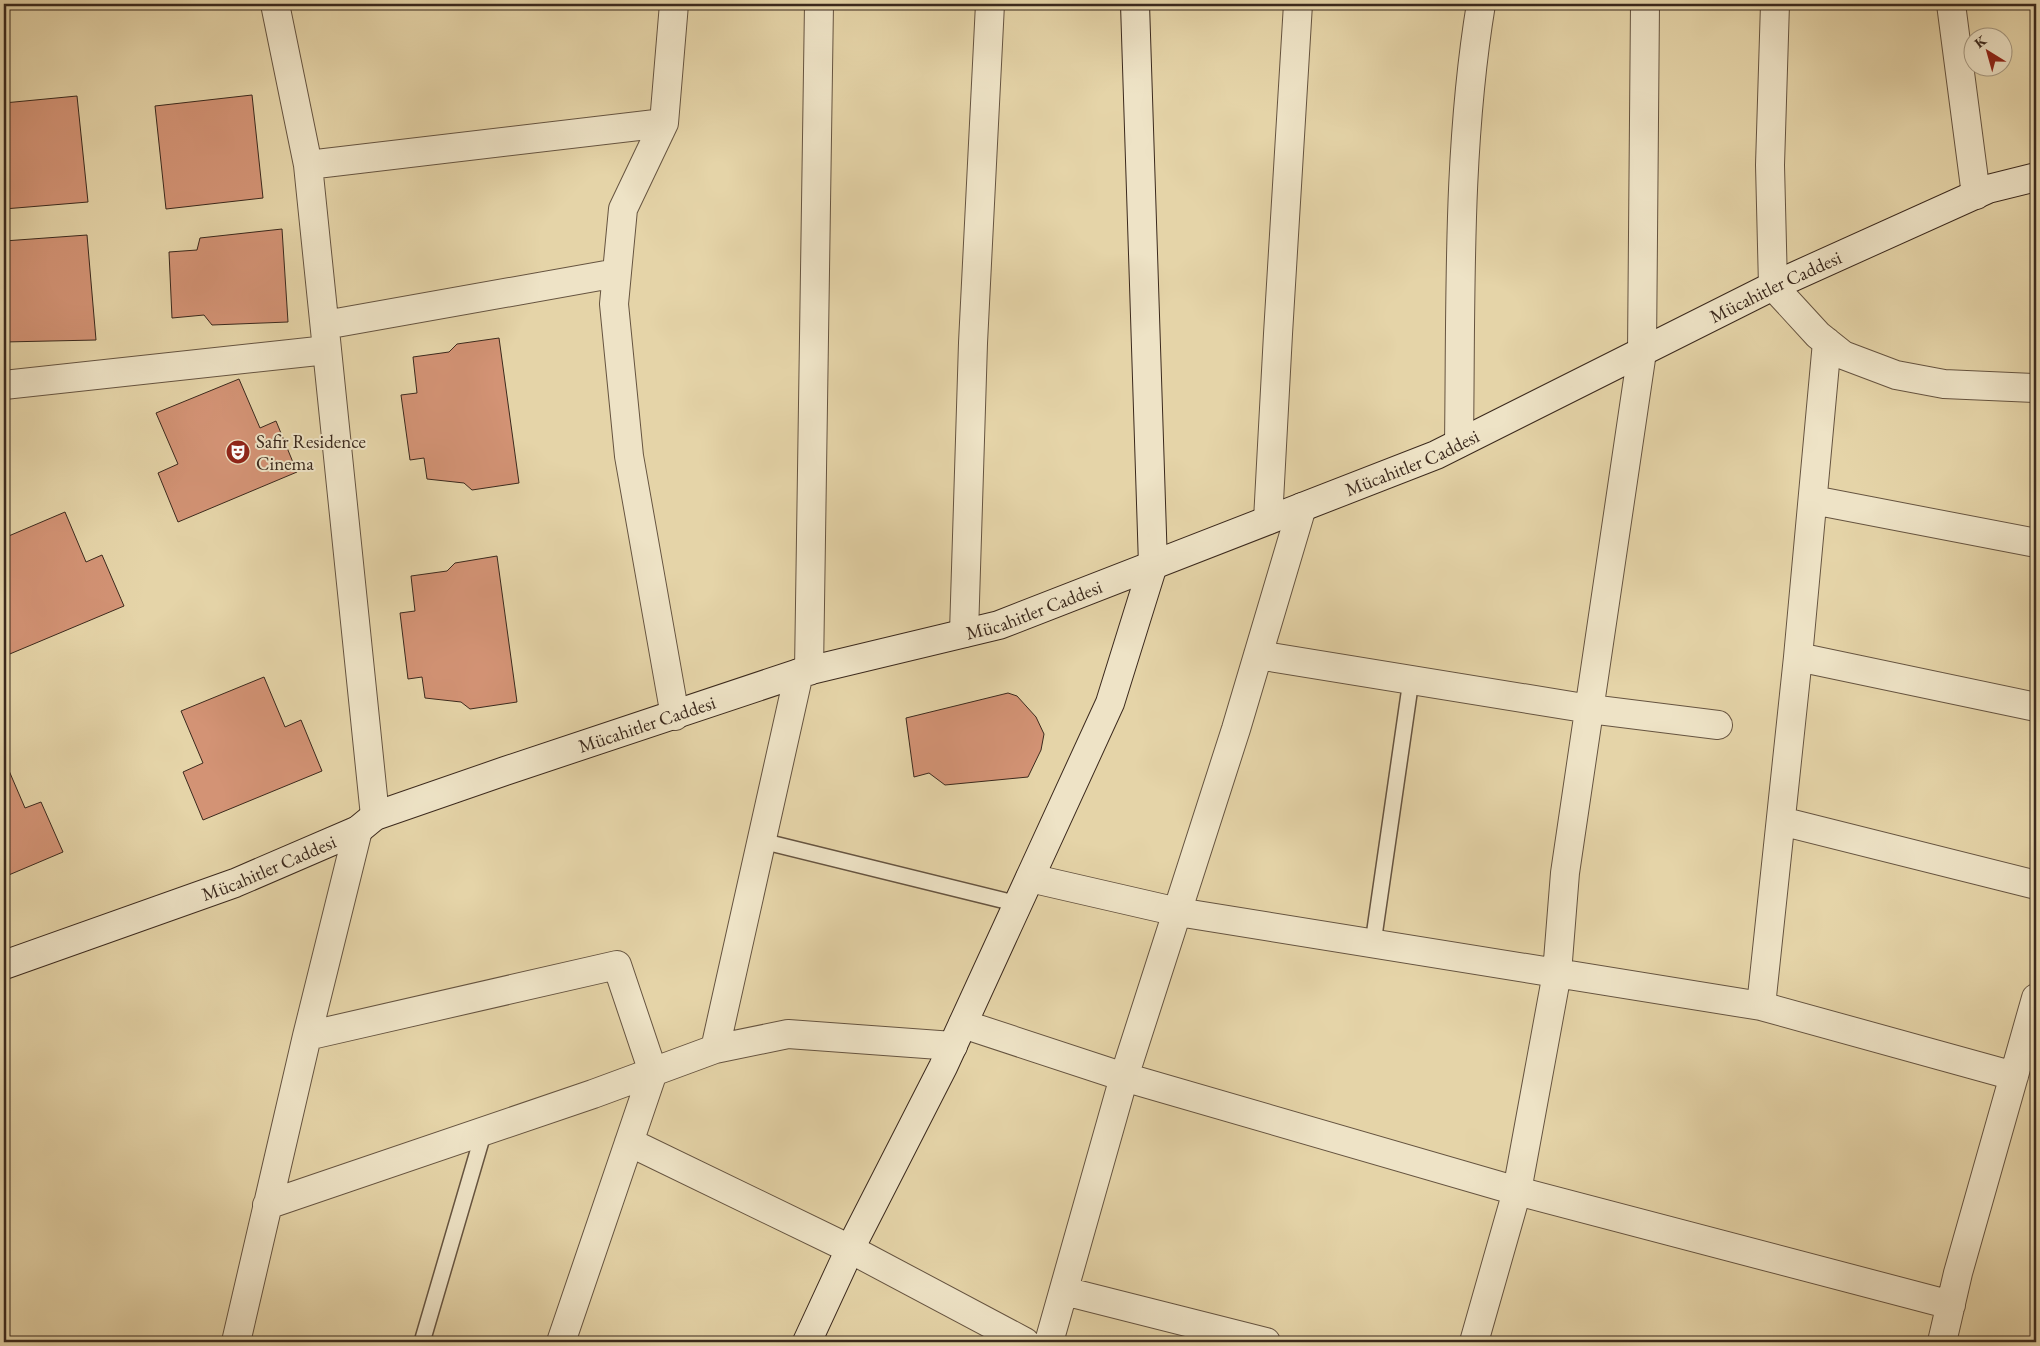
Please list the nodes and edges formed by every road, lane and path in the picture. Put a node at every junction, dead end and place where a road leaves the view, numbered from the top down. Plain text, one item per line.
1 (275, 4) edge
2 (674, 4) edge
3 (820, 4) edge
4 (990, 4) edge
5 (1134, 4) edge
6 (1298, 4) edge
7 (1481, 4) edge
8 (1645, 4) edge
9 (1775, 4) edge
10 (1951, 4) edge
11 (664, 123) junction
12 (308, 165) junction
13 (2036, 177) edge
14 (1976, 195) junction
15 (617, 273) junction
16 (1773, 286) junction
17 (326, 337) junction
18 (1828, 342) junction
19 (1642, 352) junction
20 (4, 385) edge
21 (2036, 388) edge
22 (1460, 443) junction
23 (1813, 500) junction
24 (1302, 507) junction
25 (1268, 520) junction
26 (2036, 543) edge
27 (1153, 565) junction
28 (964, 633) junction
29 (1258, 655) junction
30 (1798, 657) junction
31 (804, 672) junction
32 (1411, 680) junction
33 (2036, 707) edge
34 (1590, 709) junction
35 (675, 716) junction
36 (1718, 725) dead end
37 (1781, 821) junction
38 (366, 823) junction
39 (762, 841) junction
40 (1030, 878) junction
41 (2036, 885) edge
42 (1018, 904) junction
43 (1178, 912) junction
44 (1373, 944) junction
45 (4, 965) edge
46 (1557, 973) junction
47 (2036, 998) edge
48 (1761, 1006) junction
49 (958, 1035) junction
50 (307, 1036) junction
51 (715, 1048) junction
52 (653, 1072) junction
53 (2014, 1076) junction
54 (1124, 1077) junction
55 (484, 1131) junction
56 (629, 1142) junction
57 (1517, 1190) junction
58 (267, 1206) junction
59 (850, 1249) junction
60 (1064, 1291) junction
61 (1950, 1305) junction
62 (236, 1342) edge
63 (422, 1342) edge
64 (561, 1342) edge
65 (807, 1342) edge
66 (1024, 1342) edge
67 (1049, 1342) edge
68 (1266, 1342) edge
69 (1474, 1342) edge
70 (1942, 1342) edge

1 - 12 street
2 - 11 street
3 - 31 street
4 - 28 street
5 - 27 street
6 - 25 street
7 - 22 street
8 - 19 street
9 - 16 street
10 - 14 street
11 - 12 street
11 - 15 street
12 - 17 street
13 - 14 street, Mücahitler Caddesi
14 - 16 street, Mücahitler Caddesi
15 - 17 street
15 - 35 street
16 - 18 street
16 - 19 street, Mücahitler Caddesi
17 - 20 street
17 - 38 street
18 - 21 street
18 - 23 street
19 - 22 street, Mücahitler Caddesi
19 - 34 street
22 - 24 street, Mücahitler Caddesi
23 - 26 street
23 - 30 street
24 - 25 street, Mücahitler Caddesi
24 - 29 street
25 - 27 street, Mücahitler Caddesi
27 - 28 street, Mücahitler Caddesi
27 - 40 street
28 - 31 street, Mücahitler Caddesi
29 - 32 street
29 - 43 street
30 - 33 street
30 - 37 street
31 - 35 street, Mücahitler Caddesi
31 - 39 street
32 - 34 street
32 - 44 lane
34 - 36 street
34 - 46 street
35 - 38 street, Mücahitler Caddesi
37 - 41 street
37 - 48 street
38 - 45 street, Mücahitler Caddesi
38 - 50 street
39 - 42 lane
39 - 51 street
40 - 42 street
40 - 43 street
42 - 49 street
43 - 44 street
43 - 54 street
44 - 46 street
46 - 48 street
46 - 57 street
47 - 53 street
48 - 53 street
49 - 51 street
49 - 54 street
49 - 59 street
50 - 52 street
50 - 58 street
51 - 52 street
52 - 55 street
52 - 56 street
53 - 61 street
54 - 57 street
54 - 60 street
55 - 58 street
55 - 63 lane
56 - 59 street
56 - 64 street
57 - 61 street
57 - 69 street
58 - 62 street
59 - 65 street
59 - 66 street
60 - 67 street
60 - 68 street
61 - 70 street

